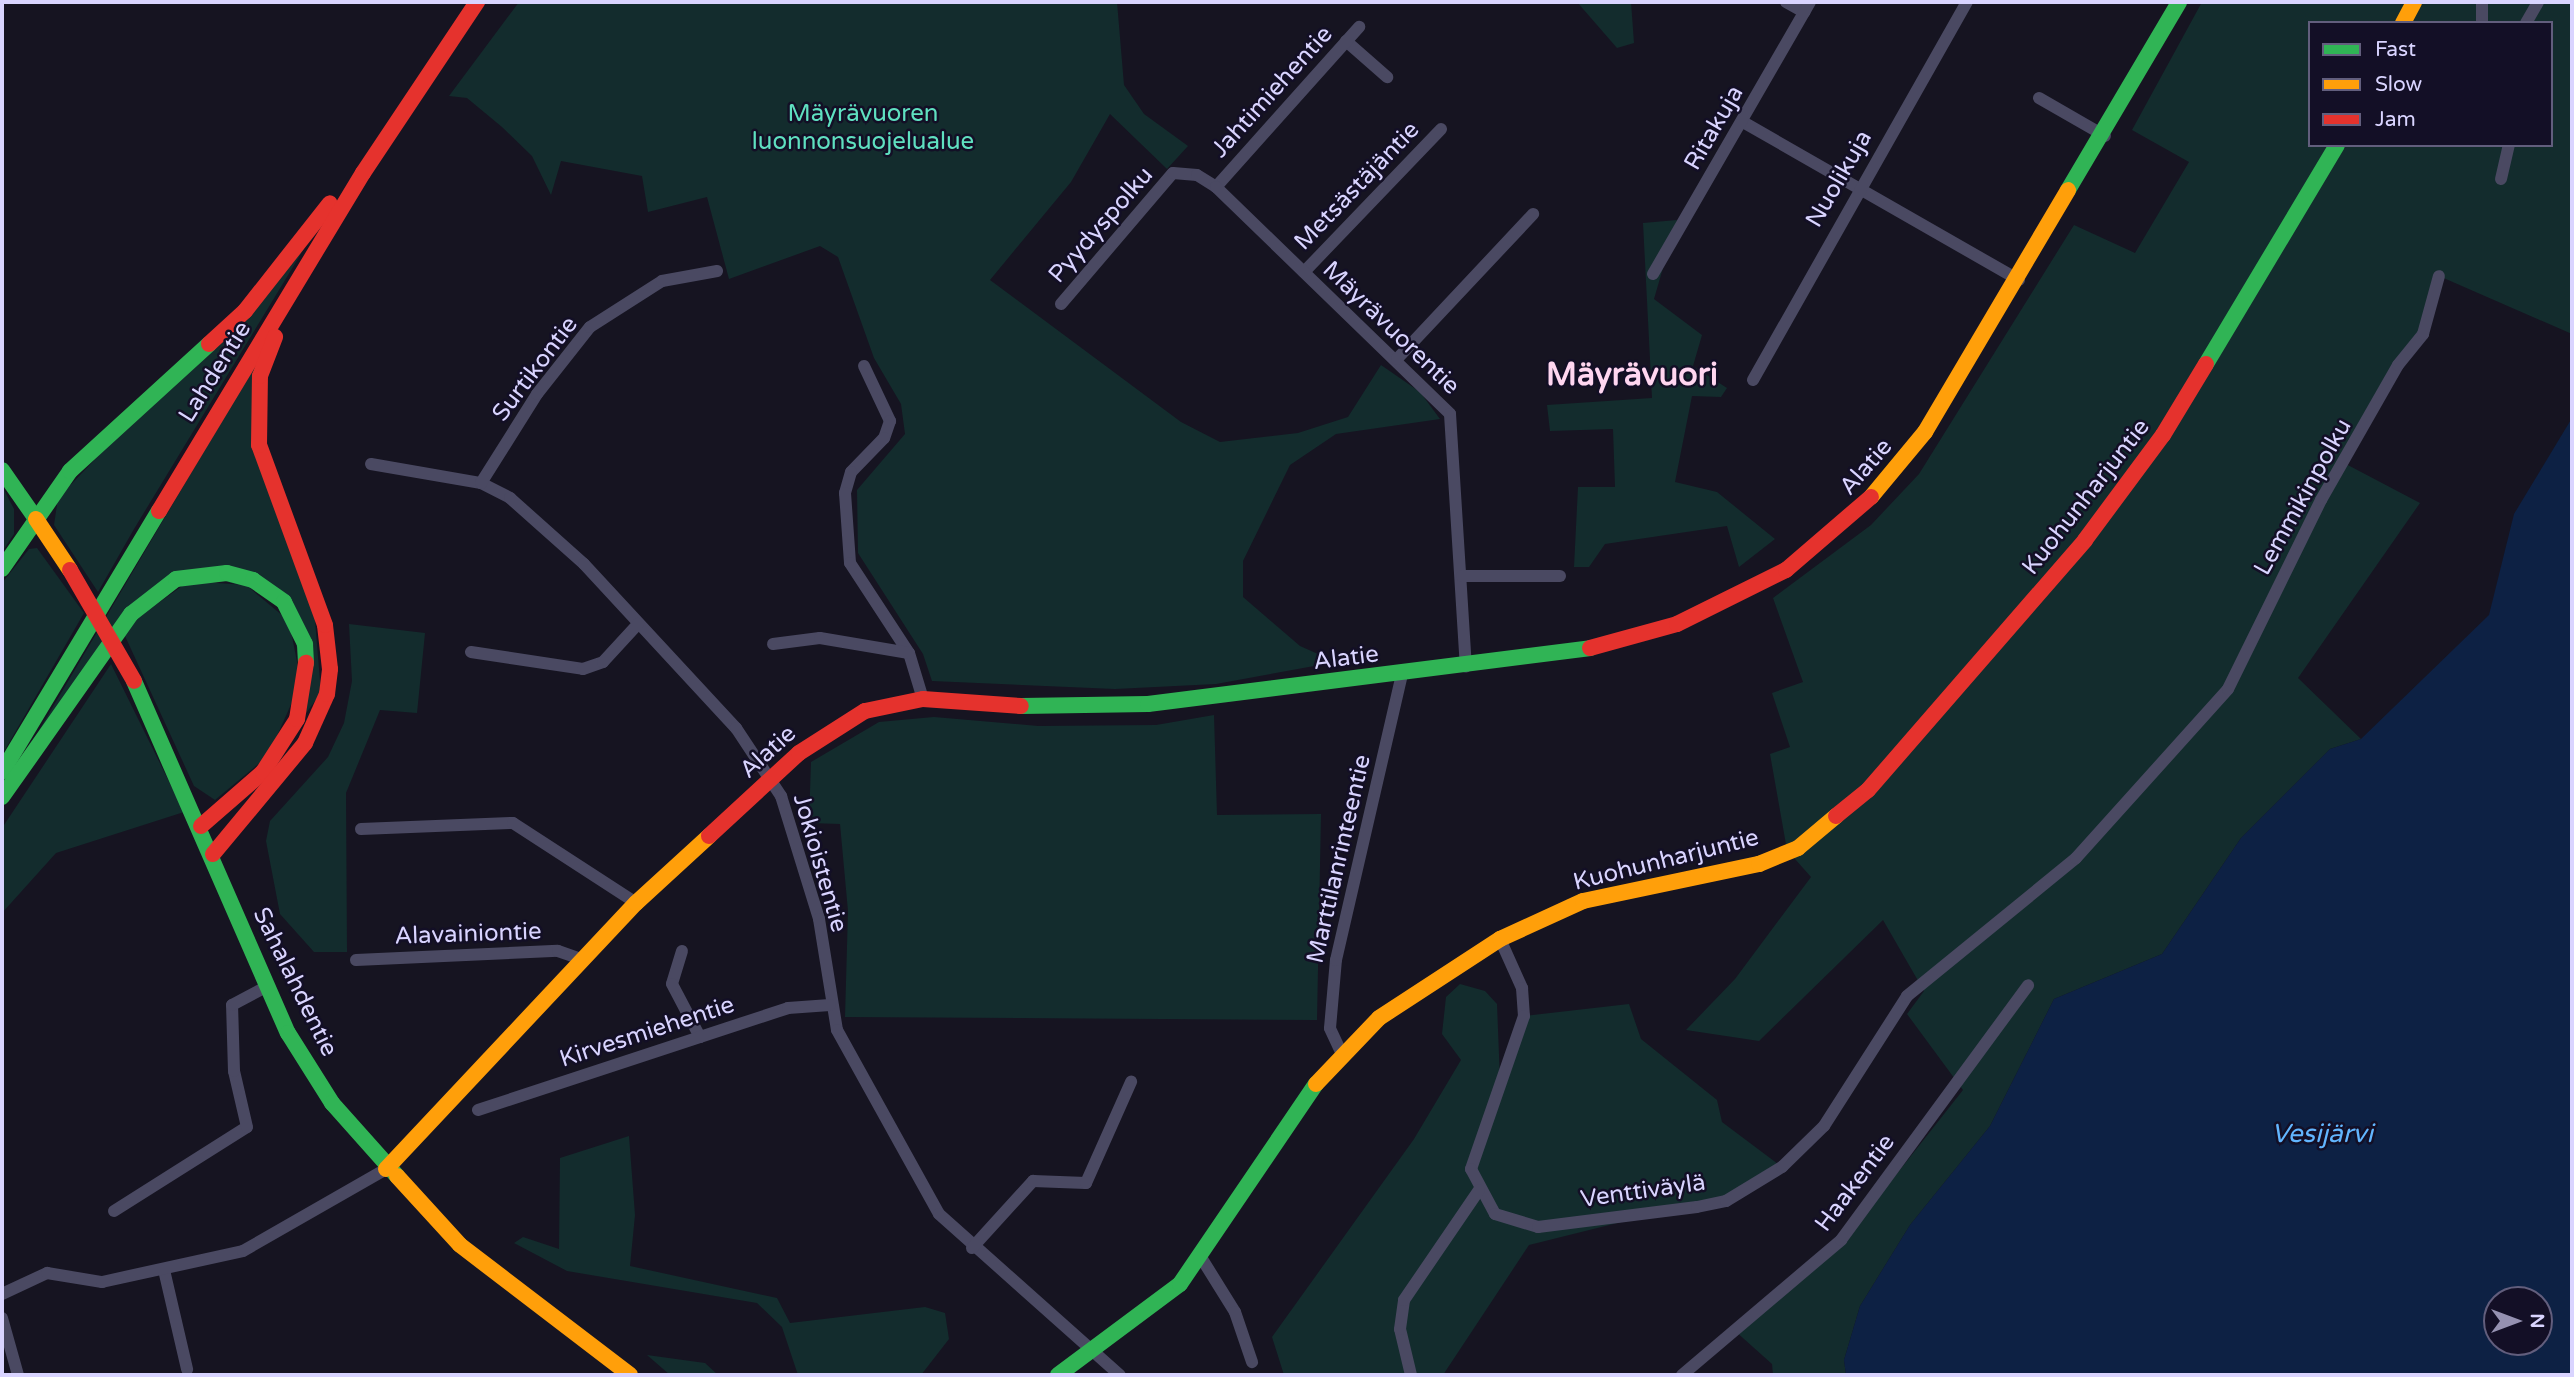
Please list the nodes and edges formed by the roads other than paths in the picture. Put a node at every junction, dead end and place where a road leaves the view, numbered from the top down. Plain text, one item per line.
1 (477, 2) edge
2 (1786, 2) edge
3 (1967, 2) edge
4 (2179, 2) edge
5 (2414, 2) edge
6 (2482, 2) edge
7 (2538, 2) edge
8 (1807, 7) edge
9 (2404, 21) edge
10 (2483, 21) edge
11 (2527, 21) edge
12 (1359, 27) dead end
13 (1346, 41) junction
14 (1387, 77) dead end
15 (414, 94) junction
16 (2039, 98) dead end
17 (1743, 122) junction
18 (1441, 129) dead end
19 (2105, 136) junction
20 (2336, 147) edge
21 (2509, 147) edge
22 (363, 173) junction
23 (1173, 173) joint
24 (2501, 179) dead end
25 (1216, 187) junction
26 (1857, 190) junction
27 (1533, 214) dead end
28 (717, 271) dead end
29 (1304, 272) junction
30 (1653, 274) dead end
31 (2439, 276) dead end
32 (2019, 280) junction
33 (1061, 304) dead end
34 (1397, 359) junction
35 (864, 366) dead end
36 (1753, 380) dead end
37 (371, 464) dead end
38 (2, 470) edge
39 (481, 483) junction
40 (36, 519) junction
41 (2, 569) edge
42 (1462, 576) junction
43 (1560, 576) dead end
44 (638, 624) junction
45 (773, 644) dead end
46 (471, 652) dead end
47 (908, 653) junction
48 (1466, 666) junction
49 (1402, 674) junction
50 (923, 699) junction
51 (2, 772) edge
52 (772, 780) junction
53 (2, 797) edge
54 (201, 825) junction
55 (361, 829) dead end
56 (213, 854) junction
57 (2076, 858) joint
58 (636, 904) junction
59 (1500, 939) junction
60 (682, 951) dead end
61 (581, 959) junction
62 (356, 960) dead end
63 (2028, 985) dead end
64 (267, 986) junction
65 (830, 1005) junction
66 (700, 1037) junction
67 (1341, 1052) junction
68 (1131, 1082) dead end
69 (478, 1110) dead end
70 (386, 1169) junction
71 (1479, 1190) junction
72 (114, 1211) dead end
73 (972, 1248) junction
74 (1202, 1259) junction
75 (164, 1270) junction
76 (2, 1294) edge
77 (2, 1318) edge
78 (1091, 1350) junction
79 (1252, 1362) dead end
80 (187, 1369) dead end
81 (18, 1375) edge
82 (630, 1375) edge
83 (1058, 1375) edge
84 (1120, 1375) edge
85 (1411, 1375) edge
86 (1682, 1375) edge

1 - 15 main road, Lahdentie
2 - 8 street
3 - 26 street, Nuolikuja
4 - 19 main road, Alatie
5 - 9 main road
6 - 10 street
7 - 11 street
8 - 17 street, Ritakuja
12 - 13 street, Jahtimiehentie
13 - 14 street
13 - 25 street, Jahtimiehentie
15 - 22 main road, Lahdentie
15 - 40 main road
16 - 19 street
17 - 26 street
17 - 30 street, Ritakuja
18 - 29 street, Metsästäjäntie
19 - 32 main road, Alatie
20 - 59 main road, Kuohunharjuntie
21 - 24 street
22 - 51 main road, Lahdentie
22 - 56 main road
23 - 25 street, Mäyrävuorentie
23 - 33 street, Pyydyspolku
25 - 29 street, Mäyrävuorentie
26 - 32 street
26 - 36 street, Nuolikuja
27 - 34 street
28 - 39 street, Surtikontie
29 - 34 street, Mäyrävuorentie
31 - 57 street, Lemmikinpolku
32 - 48 main road, Alatie
34 - 42 street, Mäyrävuorentie
35 - 47 street
37 - 39 street, Jokioistentie
38 - 40 main road, Sahalahdentie
39 - 44 street, Jokioistentie
40 - 41 main road
40 - 54 main road, Sahalahdentie, bridge
42 - 43 street
42 - 48 street, Mäyrävuorentie
44 - 46 street
44 - 52 street, Jokioistentie
45 - 47 street
47 - 50 street
48 - 49 main road, Alatie
49 - 50 main road, Alatie
49 - 67 street, Marttilanrinteentie
50 - 52 main road, Alatie
52 - 58 main road, Alatie
52 - 65 street, Jokioistentie
53 - 54 main road
54 - 56 main road, Sahalahdentie
55 - 58 street
56 - 64 main road, Sahalahdentie
57 - 71 street, Venttiväylä
58 - 61 main road, Alatie
59 - 67 main road, Kuohunharjuntie
59 - 71 street
60 - 66 street
61 - 62 street, Alavainiontie
61 - 70 main road, Alatie
63 - 86 street, Haakentie
64 - 70 main road, Sahalahdentie
64 - 72 street
65 - 66 street, Kirvesmiehentie
65 - 73 street, Jokioistentie
66 - 69 street, Kirvesmiehentie
67 - 74 main road, Kuohunharjuntie
68 - 73 street
70 - 75 street
70 - 82 main road, Sahalahdentie
71 - 85 street
73 - 78 street, Jokioistentie
74 - 78 main road, Kuohunharjuntie
74 - 79 street
75 - 76 street
75 - 80 street
77 - 81 street
78 - 83 main road, Kuohunharjuntie
78 - 84 street, Jokioistentie

